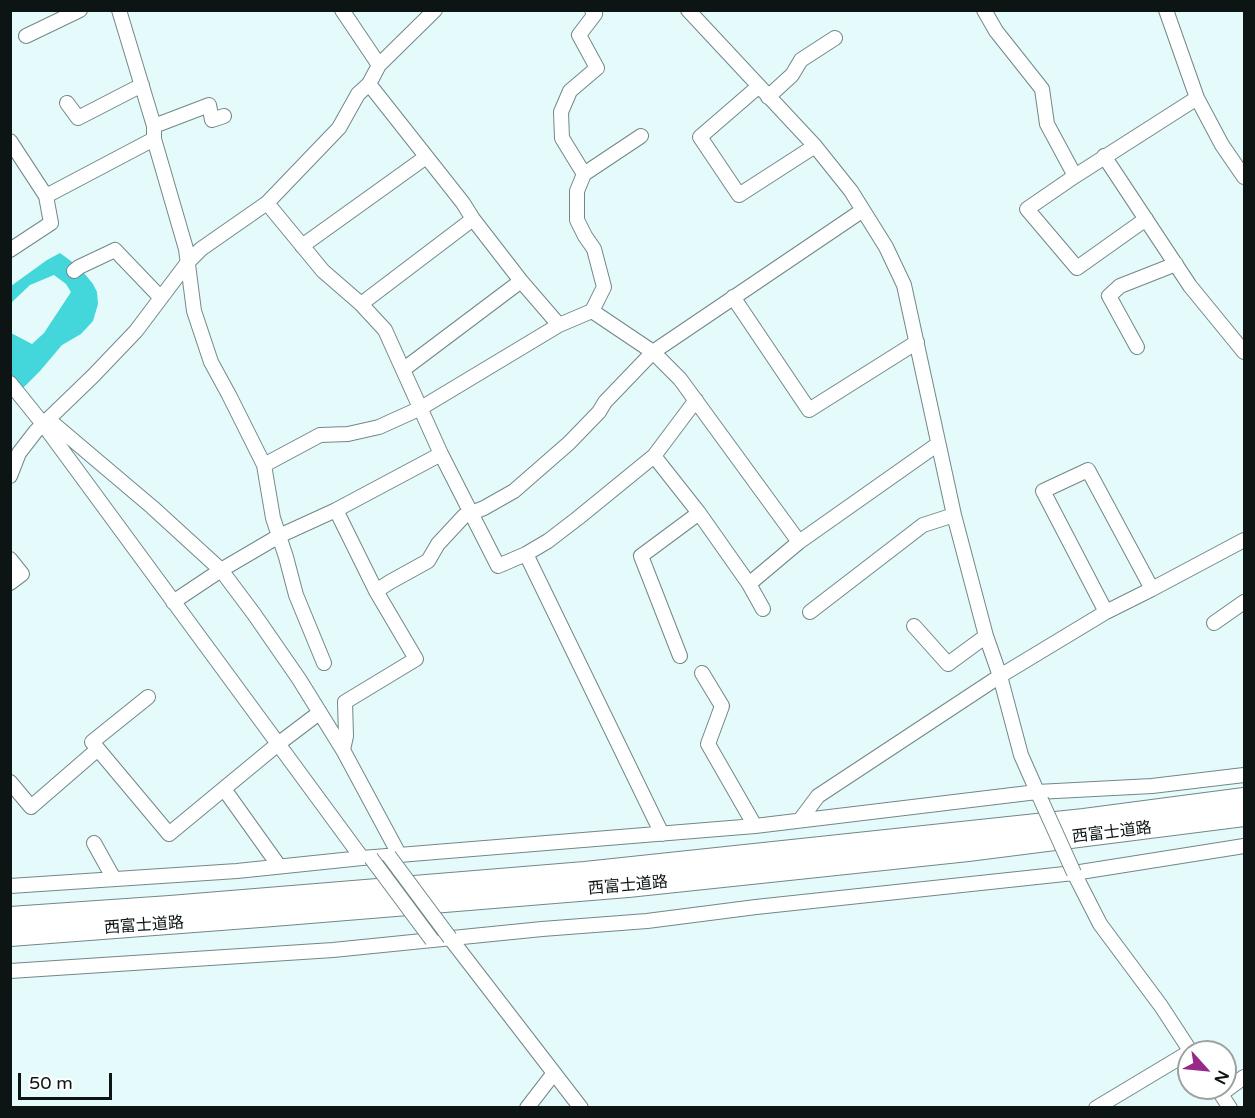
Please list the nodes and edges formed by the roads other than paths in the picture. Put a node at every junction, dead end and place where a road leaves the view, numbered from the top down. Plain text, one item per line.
1 (80, 10) edge
2 (119, 10) edge
3 (342, 10) edge
4 (592, 10) edge
5 (688, 10) edge
6 (984, 10) edge
7 (1166, 10) edge
8 (426, 14) edge
9 (26, 36) dead end
10 (835, 38) dead end
11 (379, 64) junction
12 (369, 84) junction
13 (142, 85) junction
14 (759, 86) junction
15 (768, 97) junction
16 (1197, 98) junction
17 (67, 103) dead end
18 (224, 116) dead end
19 (154, 133) junction
20 (641, 136) dead end
21 (10, 141) edge
22 (814, 146) junction
23 (1104, 156) junction
24 (426, 157) junction
25 (585, 174) junction
26 (1075, 176) junction
27 (1245, 177) edge
28 (46, 196) junction
29 (267, 203) junction
30 (863, 210) junction
31 (473, 219) junction
32 (1146, 219) junction
33 (302, 246) junction
34 (10, 250) edge
35 (188, 262) junction
36 (1176, 264) junction
37 (74, 270) dead end
38 (521, 281) junction
39 (733, 297) junction
40 (161, 298) junction
41 (361, 304) junction
42 (592, 311) junction
43 (559, 325) junction
44 (917, 342) junction
45 (1137, 347) dead end
46 (653, 352) junction
47 (1245, 352) edge
48 (404, 369) junction
49 (10, 383) edge
50 (696, 400) junction
51 (421, 408) junction
52 (46, 422) junction
53 (938, 444) junction
54 (441, 454) junction
55 (654, 456) junction
56 (264, 465) junction
57 (10, 476) edge
58 (336, 510) junction
59 (471, 513) junction
60 (699, 513) junction
61 (954, 515) junction
62 (279, 536) junction
63 (1245, 540) edge
64 (799, 542) junction
65 (526, 554) junction
66 (10, 559) edge
67 (220, 570) junction
68 (10, 583) edge
69 (749, 584) junction
70 (1152, 589) junction
71 (376, 591) junction
72 (173, 602) junction
73 (1245, 602) edge
74 (763, 609) dead end
75 (810, 612) dead end
76 (1106, 612) junction
77 (1214, 623) dead end
78 (914, 626) dead end
79 (986, 636) junction
80 (680, 656) dead end
81 (324, 663) dead end
82 (702, 673) dead end
83 (1000, 676) junction
84 (148, 697) dead end
85 (319, 713) junction
86 (278, 744) junction
87 (98, 749) junction
88 (343, 750) junction
89 (1245, 775) edge
90 (10, 782) edge
91 (224, 789) junction
92 (1039, 796) junction
93 (1245, 798) edge
94 (1245, 816) edge
95 (800, 820) junction
96 (754, 826) junction
97 (662, 834) junction
98 (94, 843) dead end
99 (1245, 846) edge
100 (395, 856) junction
101 (367, 858) junction
102 (279, 866) junction
103 (1074, 873) junction
104 (114, 879) junction
105 (10, 886) edge
106 (10, 917) edge
107 (10, 936) edge
108 (450, 938) junction
109 (432, 940) junction
110 (10, 970) edge
111 (1184, 1040) edge
112 (1177, 1059) edge
113 (554, 1073) junction
114 (527, 1107) edge
115 (581, 1107) edge
116 (1096, 1107) edge

1 - 9 street
2 - 13 street
3 - 11 street
4 - 25 street
5 - 14 street
6 - 26 street
7 - 16 street
8 - 11 street
10 - 15 street
11 - 12 street
12 - 24 street
12 - 29 street
13 - 17 street
13 - 19 street
14 - 15 street
14 - 22 street
15 - 22 street
16 - 23 street
16 - 27 street
18 - 19 street
19 - 28 street
19 - 35 street
20 - 25 street
21 - 28 street
22 - 30 street
23 - 26 street
23 - 32 street
24 - 31 street
24 - 33 street
25 - 42 street
26 - 32 street
28 - 34 street
29 - 33 street
29 - 35 street
30 - 39 street
30 - 44 street
31 - 38 street
31 - 41 street
32 - 36 street
33 - 41 street
35 - 40 street
35 - 56 street
36 - 45 street
36 - 47 street
37 - 40 street
38 - 43 street
38 - 48 street
39 - 44 street
39 - 46 street
40 - 52 street
41 - 48 street
42 - 43 street
42 - 46 street
43 - 51 street
44 - 53 street
46 - 50 street
46 - 59 street
48 - 51 street
49 - 52 street
50 - 55 street
50 - 64 street
51 - 54 street
51 - 56 street
52 - 57 street
52 - 67 street
52 - 72 street
53 - 61 street
53 - 64 street
54 - 58 street
54 - 59 street
55 - 60 street
55 - 65 street
56 - 62 street
58 - 62 street
58 - 71 street
59 - 65 street
59 - 71 street
60 - 69 street
60 - 80 street
61 - 75 street
61 - 79 street
62 - 67 street
62 - 81 street
63 - 70 street
64 - 69 street
65 - 97 street
66 - 68 street
67 - 72 street
67 - 85 street
69 - 74 street
70 - 76 street
70 - 76 street
71 - 88 street
72 - 86 street
73 - 77 street
76 - 83 street
78 - 79 street
79 - 83 street
82 - 96 street
83 - 92 street
83 - 95 street
84 - 87 street
85 - 86 street
85 - 88 street
86 - 91 street
86 - 101 street
87 - 90 street
87 - 91 street
88 - 100 street
89 - 92 street
91 - 102 street
92 - 95 street
92 - 103 street, bridge
93 - 106 highway, 西富士道路
94 - 107 highway, 西富士道路
95 - 96 street
96 - 97 street
97 - 100 street
98 - 104 street
99 - 103 street
100 - 101 street
100 - 108 street, bridge
101 - 102 street
101 - 109 street, bridge
102 - 104 street
103 - 108 street
103 - 111 street
104 - 105 street
108 - 109 street
108 - 113 street
109 - 110 street
112 - 116 street
113 - 114 street
113 - 115 street

